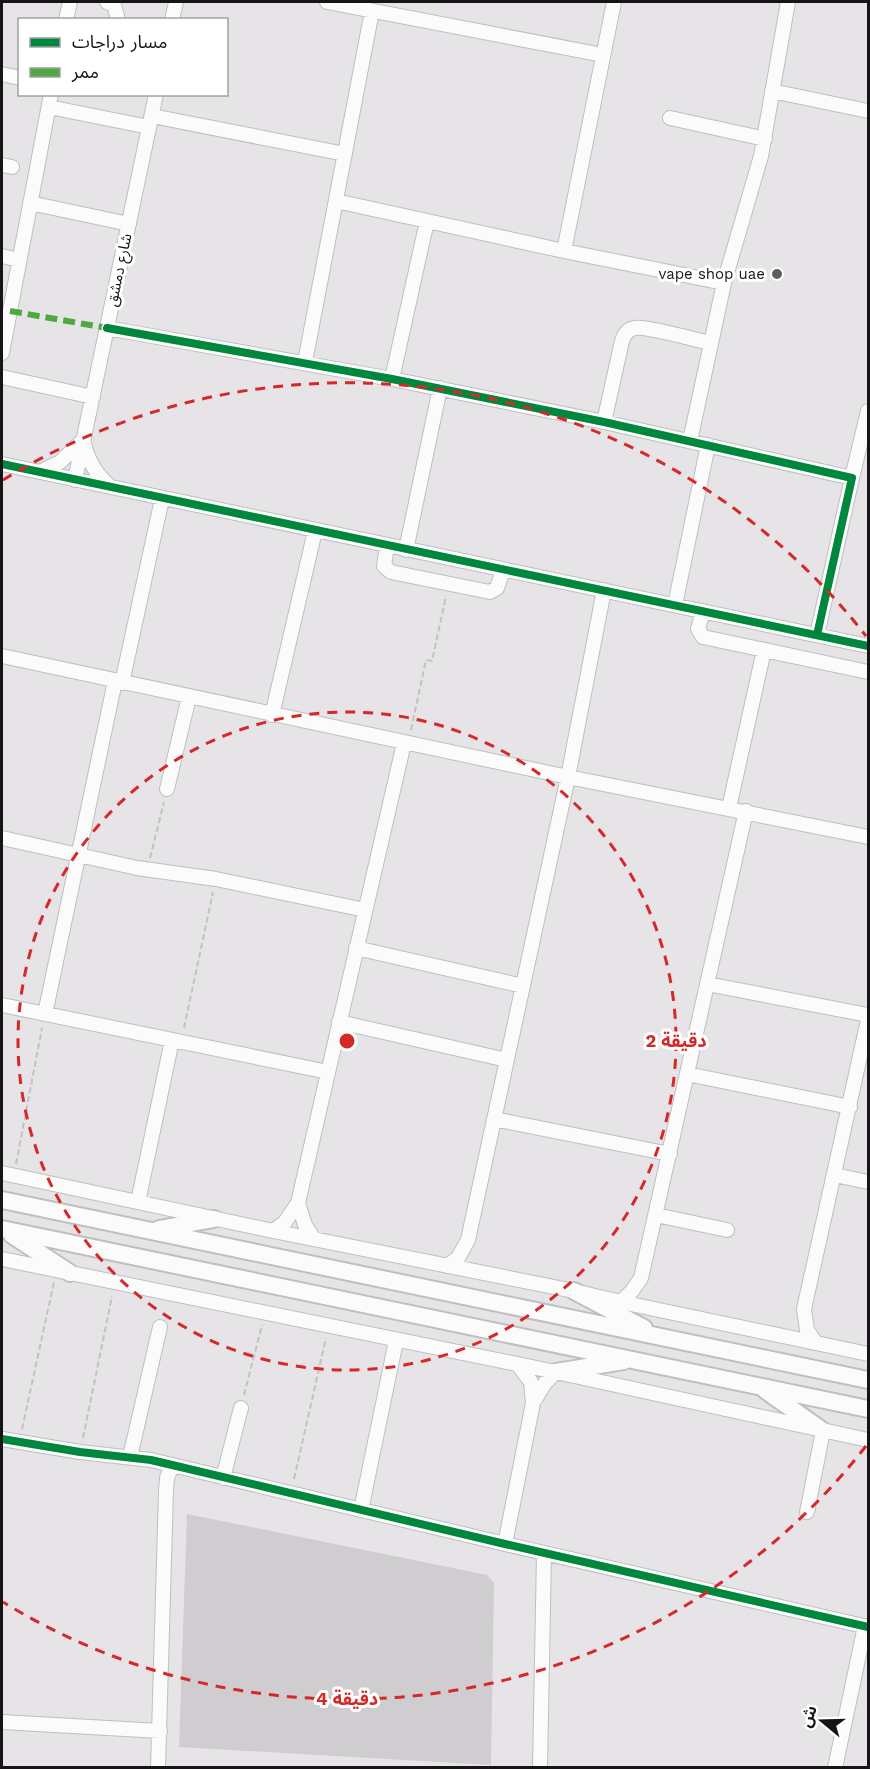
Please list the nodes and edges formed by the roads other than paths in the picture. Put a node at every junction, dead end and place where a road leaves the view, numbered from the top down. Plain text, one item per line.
1 (70, 2) edge
2 (107, 2) edge
3 (176, 2) edge
4 (327, 2) edge
5 (614, 2) edge
6 (788, 2) edge
7 (372, 11) junction
8 (66, 18) edge
9 (117, 18) edge
10 (172, 18) edge
11 (603, 55) junction
12 (2, 74) edge
13 (18, 78) edge
14 (772, 91) junction
15 (156, 96) edge
16 (50, 101) edge
17 (868, 111) edge
18 (670, 118) dead end
19 (150, 122) junction
20 (765, 140) junction
21 (345, 154) junction
22 (336, 201) junction
23 (30, 203) junction
24 (427, 221) junction
25 (129, 224) junction
26 (564, 251) junction
27 (2, 256) edge
28 (19, 260) junction
29 (724, 283) junction
30 (107, 328) junction
31 (711, 343) junction
32 (2, 353) edge
33 (305, 362) junction
34 (2, 377) edge
35 (392, 379) junction
36 (440, 388) junction
37 (93, 397) junction
38 (868, 411) edge
39 (604, 422) junction
40 (84, 439) junction
41 (690, 441) junction
42 (708, 445) junction
43 (2, 465) edge
44 (39, 472) junction
45 (852, 478) junction
46 (75, 480) junction
47 (112, 488) junction
48 (162, 499) junction
49 (315, 531) junction
50 (387, 546) junction
51 (406, 550) junction
52 (503, 570) junction
53 (604, 590) junction
54 (675, 605) junction
55 (703, 611) junction
56 (817, 635) junction
57 (844, 641) junction
58 (868, 646) edge
59 (764, 650) junction
60 (2, 656) edge
61 (838, 666) junction
62 (868, 672) edge
63 (118, 682) junction
64 (189, 697) junction
65 (272, 715) junction
66 (406, 743) junction
67 (568, 777) junction
68 (167, 789) road end
69 (729, 808) junction
70 (746, 811) junction
71 (868, 837) edge
72 (2, 838) edge
73 (78, 854) junction
74 (365, 910) junction
75 (356, 948) junction
76 (707, 984) junction
77 (523, 986) junction
78 (2, 1005) edge
79 (45, 1014) junction
80 (868, 1015) edge
81 (868, 1020) edge
82 (339, 1022) junction
83 (176, 1041) junction
84 (507, 1060) junction
85 (328, 1072) junction
86 (687, 1074) junction
87 (850, 1107) junction
88 (494, 1119) junction
89 (670, 1154) junction
90 (835, 1175) junction
91 (6, 1178) edge
92 (868, 1182) edge
93 (9, 1201) edge
94 (138, 1202) junction
95 (298, 1203) junction
96 (656, 1215) junction
97 (214, 1219) junction
98 (3, 1229) edge
99 (150, 1230) junction
100 (727, 1230) dead end
101 (273, 1231) junction
102 (314, 1239) junction
103 (468, 1240) junction
104 (2, 1258) edge
105 (447, 1266) junction
106 (63, 1272) junction
107 (484, 1274) junction
108 (641, 1278) junction
109 (574, 1291) junction
110 (621, 1302) junction
111 (648, 1308) junction
112 (804, 1309) junction
113 (160, 1327) dead end
114 (779, 1335) junction
115 (661, 1337) junction
116 (396, 1341) junction
117 (815, 1342) junction
118 (868, 1354) edge
119 (632, 1359) junction
120 (519, 1366) junction
121 (556, 1372) junction
122 (868, 1380) edge
123 (759, 1386) junction
124 (533, 1403) junction
125 (241, 1408) road end
126 (868, 1409) edge
127 (823, 1431) junction
128 (2, 1439) edge
129 (868, 1440) edge
130 (130, 1457) junction
131 (172, 1466) junction
132 (223, 1478) junction
133 (361, 1510) junction
134 (807, 1512) dead end
135 (505, 1544) junction
136 (544, 1553) junction
137 (866, 1627) edge
138 (2, 1722) edge
139 (160, 1731) junction
140 (158, 1767) edge
141 (540, 1767) edge
142 (836, 1767) edge

1 - 8 street
2 - 9 street
3 - 10 street
4 - 7 street
5 - 11 street
6 - 14 street
7 - 11 street
7 - 21 street
11 - 26 street
12 - 13 street
14 - 17 street
14 - 20 street
15 - 19 street, شارع دمشق
16 - 19 street
16 - 23 street
18 - 20 street
19 - 21 street
19 - 25 street, شارع دمشق
20 - 29 street
21 - 22 street
22 - 24 street
22 - 33 street
23 - 25 street
23 - 28 street
24 - 26 street
24 - 35 street
25 - 30 street, شارع دمشق
26 - 29 street
27 - 28 street
28 - 32 street
29 - 31 street
30 - 33 street
30 - 37 street, شارع دمشق
31 - 39 street
31 - 41 street
33 - 35 street
34 - 37 street
35 - 36 street
36 - 39 street
36 - 51 street
37 - 40 street, شارع دمشق
38 - 45 street
39 - 41 street
40 - 44 street
40 - 46 street, شارع دمشق
40 - 47 street
41 - 42 street
42 - 45 street
42 - 54 street
43 - 44 street
44 - 46 street
45 - 56 street
46 - 47 street
47 - 48 street
48 - 49 street
48 - 63 street
49 - 50 street
49 - 65 street
50 - 51 street
50 - 52 street
51 - 52 street
52 - 53 street
53 - 54 street
53 - 67 street
54 - 55 street
55 - 56 street
55 - 59 street
56 - 57 street
57 - 58 street
57 - 61 street
59 - 61 street
59 - 69 street
60 - 63 street
61 - 62 street
63 - 64 street
63 - 73 street
64 - 65 street
64 - 68 street
65 - 66 street
66 - 67 street
66 - 74 street
67 - 69 street
67 - 77 street
69 - 70 street
70 - 71 street
70 - 76 street
72 - 73 street
73 - 74 street
73 - 79 street
74 - 75 street
75 - 77 street
75 - 82 street
76 - 80 street
76 - 86 street
77 - 84 street
78 - 79 street
79 - 83 street
81 - 87 street
82 - 84 street
82 - 85 street
83 - 85 street
83 - 94 street
84 - 88 street
85 - 95 street
86 - 87 street
86 - 89 street
87 - 90 street
88 - 89 street
88 - 103 street
89 - 96 street
90 - 92 street
90 - 112 street
91 - 93 main road
91 - 94 street
93 - 99 main road
94 - 97 street
95 - 101 street
95 - 102 street
96 - 100 street
96 - 108 street
97 - 99 main road
97 - 101 street
98 - 106 main road
98 - 119 main road
99 - 115 main road
101 - 102 street
102 - 105 street
103 - 105 street
103 - 107 street
104 - 106 street
105 - 107 street
106 - 116 street
107 - 109 street
108 - 110 street
108 - 111 street
109 - 110 street
109 - 115 main road
110 - 111 street
111 - 114 street
112 - 114 street
112 - 117 street
113 - 130 street
114 - 117 street
115 - 122 main road
116 - 120 street
116 - 133 street
117 - 118 street
119 - 121 main road
119 - 123 main road
120 - 121 street
120 - 124 street
121 - 124 street
121 - 127 street
123 - 126 main road
123 - 127 main road
124 - 135 street
125 - 132 street
127 - 129 street
127 - 134 street
128 - 130 street
130 - 131 street
131 - 132 street
131 - 139 street
132 - 133 street
133 - 135 street
135 - 136 street
136 - 137 street
136 - 141 street
137 - 142 street
138 - 139 street
139 - 140 street

